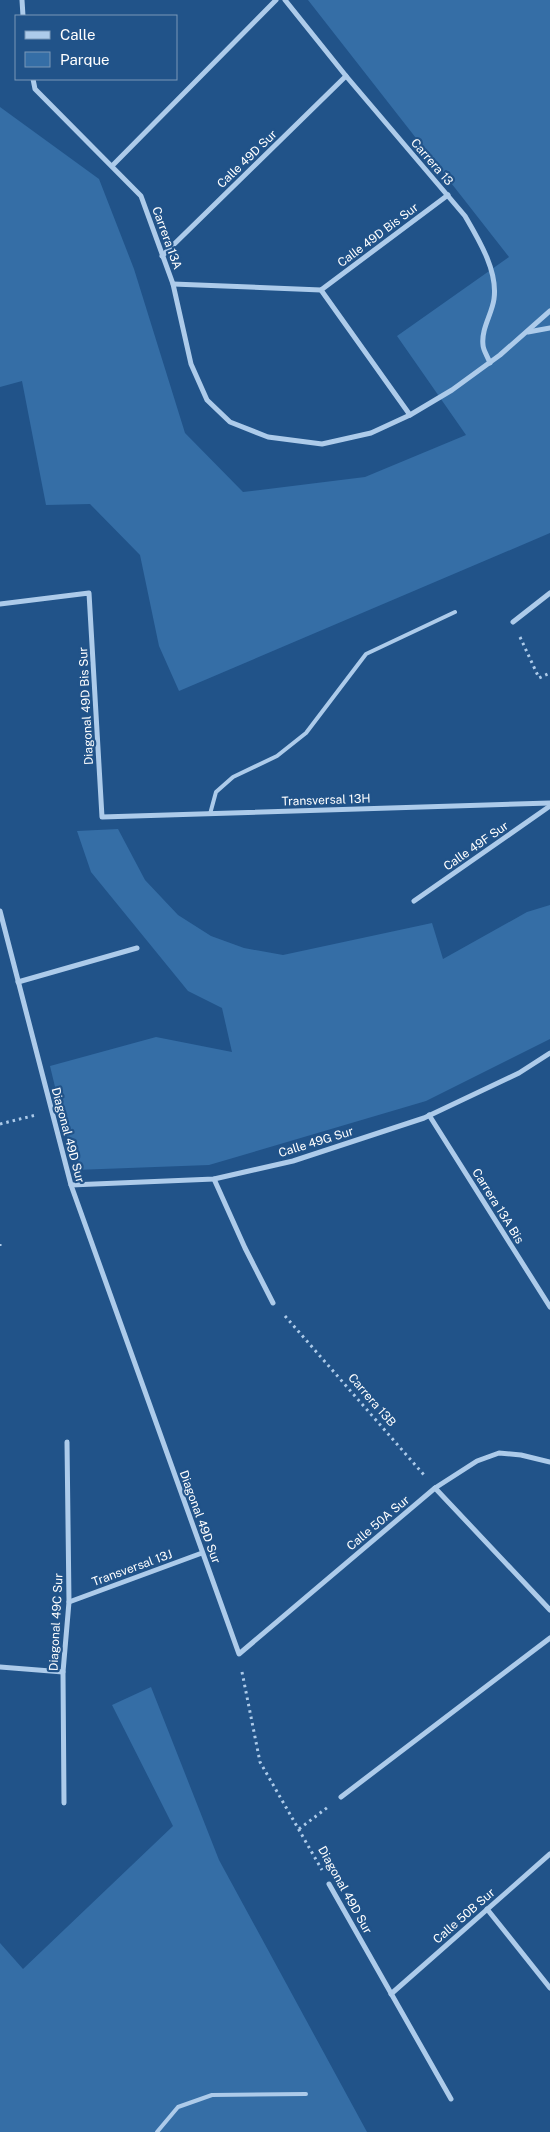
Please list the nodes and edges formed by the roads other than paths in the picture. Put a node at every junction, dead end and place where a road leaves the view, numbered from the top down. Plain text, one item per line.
1 (22, 0) edge
2 (276, 0) edge
3 (285, 0) edge
4 (23, 15) edge
5 (346, 76) junction
6 (33, 80) edge
7 (112, 166) junction
8 (448, 195) junction
9 (162, 256) junction
10 (173, 284) junction
11 (321, 290) junction
12 (550, 311) edge
13 (550, 328) edge
14 (528, 332) junction
15 (490, 363) junction
16 (410, 416) junction
17 (550, 593) edge
18 (0, 604) edge
19 (455, 612) dead end
20 (513, 622) road end
21 (550, 805) edge
22 (210, 814) junction
23 (102, 817) joint
24 (414, 902) dead end
25 (0, 911) edge
26 (137, 948) dead end
27 (18, 982) junction
28 (550, 1053) edge
29 (429, 1115) junction
30 (214, 1179) junction
31 (71, 1185) junction
32 (273, 1303) road end
33 (550, 1307) edge
34 (67, 1442) dead end
35 (550, 1462) edge
36 (435, 1488) junction
37 (202, 1553) junction
38 (69, 1602) junction
39 (550, 1610) edge
40 (550, 1638) edge
41 (239, 1654) joint
42 (0, 1667) edge
43 (63, 1672) junction
44 (341, 1797) road end
45 (64, 1803) dead end
46 (550, 1854) edge
47 (330, 1884) road end
48 (487, 1910) junction
49 (550, 1988) edge
50 (391, 1994) junction
51 (306, 2094) dead end
52 (451, 2100) dead end
53 (158, 2132) edge

1 - 4 street
2 - 7 street
3 - 5 street, Carrera 13
5 - 8 street, Carrera 13
5 - 9 street, Calle 49D Sur
6 - 7 street, Carrera 13A
7 - 9 street, Carrera 13A
8 - 11 street, Calle 49D Bis Sur
8 - 15 street, Carrera 13
9 - 10 street, Carrera 13A
10 - 11 street
10 - 16 street, Carrera 13A
11 - 16 street
12 - 14 street
13 - 14 street
14 - 15 street
15 - 16 street
17 - 20 street
18 - 23 street, Diagonal 49D Bis Sur
19 - 22 lane
21 - 22 street, Transversal 13H
21 - 24 street, Calle 49F Sur
22 - 23 street, Transversal 13H
25 - 27 street, Diagonal 49D Sur
26 - 27 street
27 - 31 street, Diagonal 49D Sur
28 - 29 street, Calle 49G Sur
29 - 30 street, Calle 49G Sur
29 - 33 street, Carrera 13A Bis
30 - 31 street, Calle 49G Sur
30 - 32 street
31 - 37 street, Diagonal 49D Sur
34 - 38 street, Diagonal 49C Sur
35 - 36 street, Calle 50A Sur
36 - 39 street
36 - 41 street, Calle 50A Sur
37 - 38 street, Transversal 13J
37 - 41 street, Diagonal 49D Sur
38 - 43 street, Diagonal 49C Sur
40 - 44 street
42 - 43 street
43 - 45 street, Diagonal 49C Sur
46 - 48 street, Calle 50B Sur
47 - 50 street, Diagonal 49D Sur
48 - 49 street
48 - 50 street, Calle 50B Sur
50 - 52 street, Diagonal 49D Sur
51 - 53 lane

